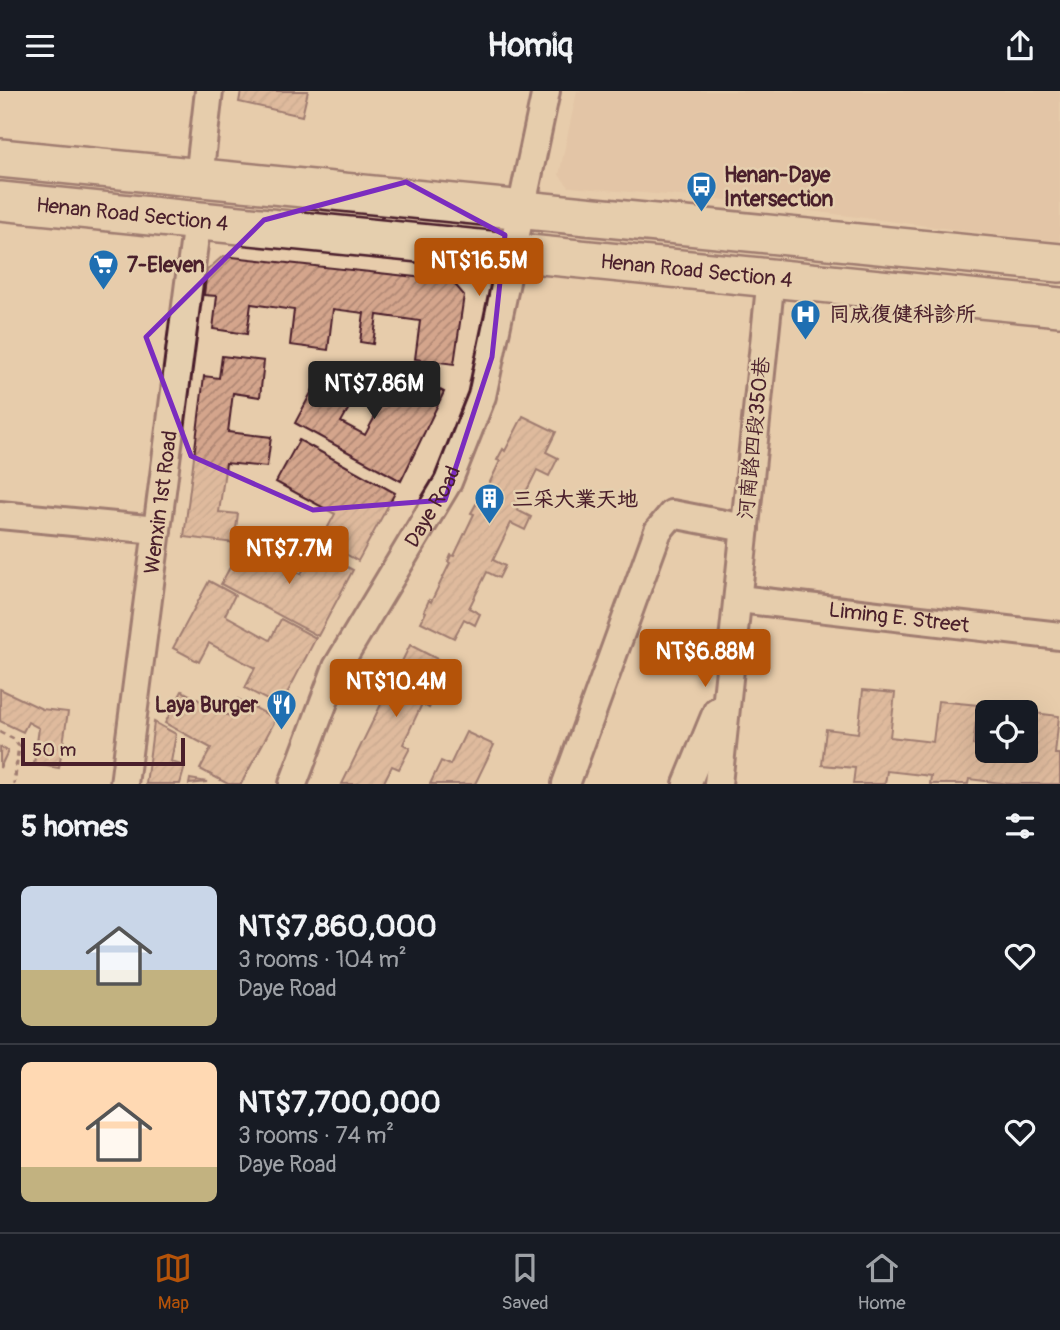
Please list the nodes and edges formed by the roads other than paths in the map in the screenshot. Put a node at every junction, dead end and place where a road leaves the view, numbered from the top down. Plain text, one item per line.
1 (209, 91) edge
2 (546, 91) edge
3 (0, 158) edge
4 (199, 178) junction
5 (0, 201) edge
6 (0, 210) edge
7 (521, 210) junction
8 (197, 221) junction
9 (514, 251) junction
10 (1060, 263) edge
11 (771, 277) junction
12 (1060, 307) edge
13 (0, 515) edge
14 (745, 528) junction
15 (157, 530) junction
16 (738, 599) junction
17 (1060, 636) edge
18 (729, 683) junction
19 (124, 784) edge
20 (293, 784) edge
21 (566, 784) edge
22 (687, 784) edge
23 (718, 784) edge

1 - 4 street
2 - 7 street, Daye Road
3 - 4 street, Henan Road Section 4
4 - 7 street, Henan Road Section 4
5 - 6 street
5 - 8 street, Henan Road Section 4
7 - 9 street, Daye Road
7 - 10 street, Henan Road Section 4
8 - 9 street, Henan Road Section 4
8 - 15 street, Wenxin 1st Road
9 - 11 street, Henan Road Section 4
9 - 20 street, Daye Road
11 - 12 street, Henan Road Section 4
11 - 14 street, 河南路四段350巷
13 - 15 street
14 - 16 street, 河南路四段350巷
14 - 21 street
15 - 19 street, Wenxin 1st Road
16 - 17 street, Liming E. Street
16 - 18 street, 河南路四段350巷
18 - 22 street
18 - 23 street, 河南路四段350巷

